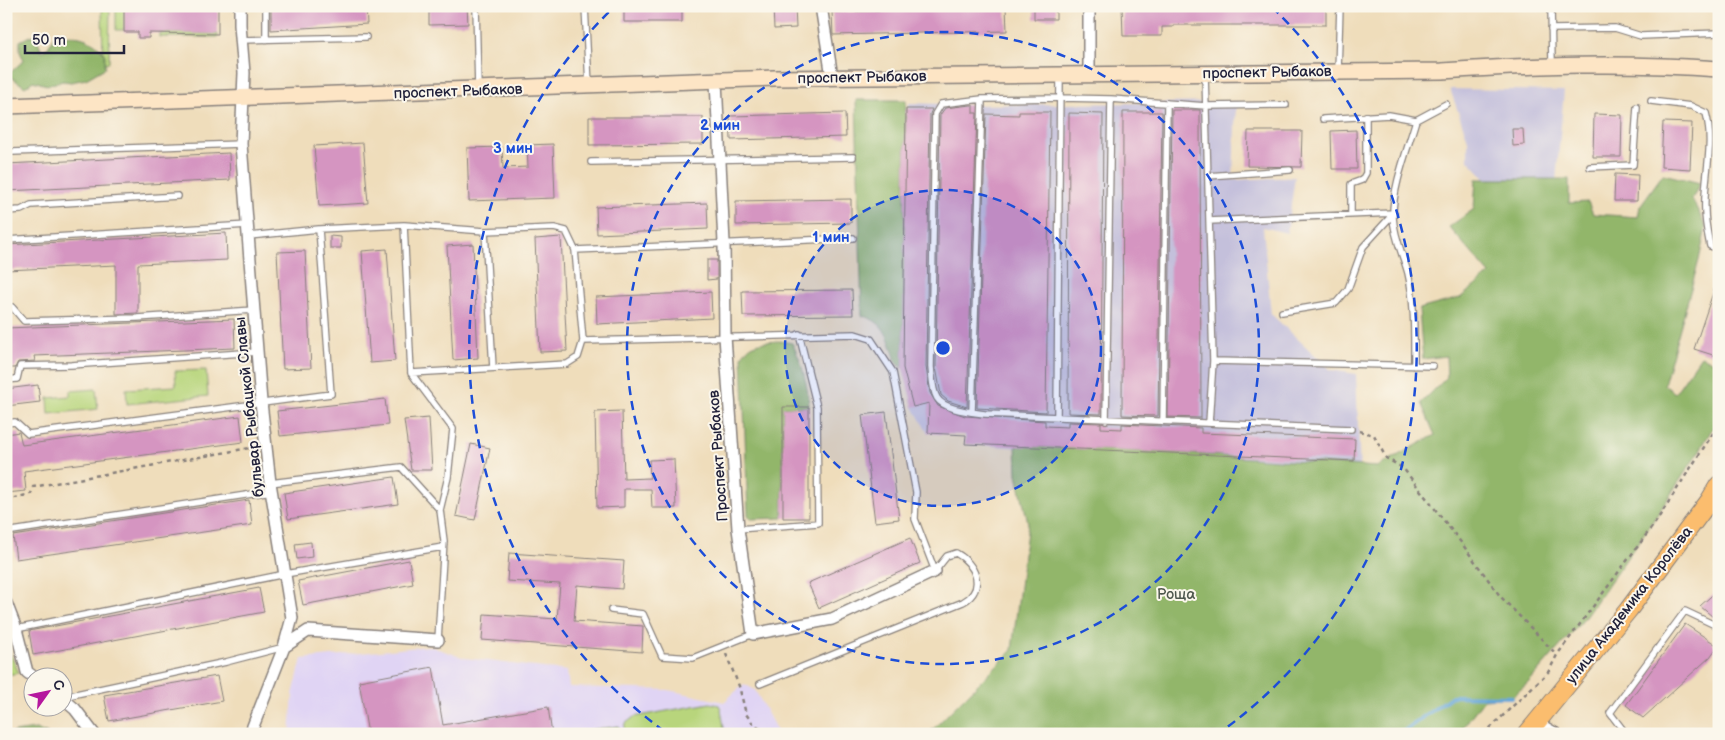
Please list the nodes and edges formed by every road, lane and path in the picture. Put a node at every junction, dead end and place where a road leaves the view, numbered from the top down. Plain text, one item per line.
1 (240, 6) edge
2 (266, 6) edge
3 (476, 6) edge
4 (585, 6) edge
5 (821, 6) edge
6 (1089, 6) edge
7 (1340, 6) edge
8 (1551, 6) edge
9 (1551, 29) junction
10 (1719, 33) edge
11 (366, 37) dead end
12 (241, 40) junction
13 (266, 40) junction
14 (1552, 64) junction
15 (1719, 69) edge
16 (1338, 71) junction
17 (1205, 73) junction
18 (1089, 74) junction
19 (1060, 76) junction
20 (832, 78) junction
21 (716, 81) junction
22 (589, 85) junction
23 (478, 91) junction
24 (242, 98) junction
25 (1060, 98) junction
26 (982, 99) junction
27 (1111, 99) junction
28 (1651, 101) dead end
29 (1167, 103) junction
30 (1446, 104) dead end
31 (1286, 105) dead end
32 (6, 106) edge
33 (1206, 106) junction
34 (1637, 107) dead end
35 (1366, 116) junction
36 (1323, 119) dead end
37 (1416, 120) junction
38 (241, 144) junction
39 (12, 152) dead end
40 (853, 157) dead end
41 (721, 161) junction
42 (591, 162) dead end
43 (1590, 167) dead end
44 (1290, 170) dead end
45 (1208, 176) junction
46 (178, 196) dead end
47 (6, 211) edge
48 (1394, 213) junction
49 (1352, 215) junction
50 (1209, 221) junction
51 (404, 225) junction
52 (318, 229) junction
53 (248, 230) junction
54 (485, 231) junction
55 (853, 238) dead end
56 (6, 240) edge
57 (724, 242) junction
58 (1719, 249) edge
59 (575, 250) junction
60 (6, 308) edge
61 (254, 310) junction
62 (1282, 312) dead end
63 (798, 334) junction
64 (725, 336) junction
65 (583, 341) junction
66 (257, 352) junction
67 (1213, 361) junction
68 (1414, 366) junction
69 (1433, 366) dead end
70 (493, 368) junction
71 (412, 373) junction
72 (6, 380) edge
73 (261, 402) junction
74 (972, 412) junction
75 (1058, 417) junction
76 (1106, 420) junction
77 (1163, 421) junction
78 (6, 423) edge
79 (1210, 423) junction
80 (1719, 424) edge
81 (1351, 429) joint
82 (265, 445) junction
83 (1719, 484) edge
84 (271, 487) junction
85 (6, 500) edge
86 (440, 510) junction
87 (738, 529) junction
88 (6, 532) edge
89 (444, 547) junction
90 (935, 571) junction
91 (285, 574) junction
92 (6, 603) edge
93 (611, 610) dead end
94 (1719, 627) edge
95 (16, 629) junction
96 (753, 634) junction
97 (438, 640) joint
98 (284, 647) junction
99 (722, 647) junction
100 (1557, 655) junction
101 (26, 668) edge
102 (760, 684) dead end
103 (72, 695) edge
104 (72, 706) edge
105 (1532, 728) edge
106 (94, 734) edge
107 (250, 734) edge
108 (768, 734) edge
109 (1484, 734) edge
110 (1556, 734) edge
111 (1622, 734) edge

1 - 12 street, бульвар Рыбацкой Славы
2 - 13 lane
3 - 23 lane
4 - 22 lane
5 - 20 street
6 - 18 street
7 - 16 lane
8 - 9 lane
9 - 10 lane
9 - 14 lane
11 - 13 lane
12 - 13 lane
12 - 24 street, бульвар Рыбацкой Славы
14 - 15 main road, проспект Рыбаков
14 - 16 main road, проспект Рыбаков
16 - 17 main road, проспект Рыбаков
17 - 18 main road, проспект Рыбаков
17 - 33 lane
18 - 19 main road, проспект Рыбаков
19 - 20 main road, проспект Рыбаков
19 - 25 lane
20 - 21 main road, проспект Рыбаков
21 - 22 main road, проспект Рыбаков
21 - 41 street, Проспект Рыбаков
22 - 23 main road, проспект Рыбаков
23 - 24 main road, проспект Рыбаков
24 - 32 main road, проспект Рыбаков
24 - 38 street, бульвар Рыбацкой Славы
25 - 26 lane
25 - 27 lane
25 - 75 lane
26 - 74 lane
26 - 74 lane
27 - 29 lane
27 - 76 lane
28 - 58 lane
29 - 33 lane
29 - 77 lane
30 - 37 lane
31 - 33 lane
33 - 45 lane
34 - 43 lane
35 - 36 lane
35 - 37 lane
35 - 49 lane
37 - 48 lane
38 - 39 lane
38 - 53 street, бульвар Рыбацкой Славы
40 - 41 lane
41 - 42 lane
41 - 57 street, Проспект Рыбаков
44 - 45 lane
45 - 50 lane
46 - 47 lane
48 - 49 lane
48 - 62 lane
48 - 68 lane
49 - 50 lane
50 - 67 lane
51 - 52 lane
51 - 54 lane
51 - 71 lane
52 - 53 lane
52 - 73 lane
53 - 56 lane
53 - 61 street, бульвар Рыбацкой Славы
54 - 59 lane
54 - 70 lane
55 - 57 lane
57 - 59 lane
57 - 64 street, Проспект Рыбаков
59 - 65 lane
60 - 61 lane
61 - 66 street, бульвар Рыбацкой Славы
63 - 64 lane
63 - 87 lane
63 - 90 lane
64 - 65 lane
64 - 87 street, Проспект Рыбаков
65 - 70 lane
66 - 72 lane
66 - 73 street, бульвар Рыбацкой Славы
67 - 68 lane
67 - 79 lane
68 - 69 lane
70 - 71 lane
71 - 86 lane
73 - 78 lane
73 - 82 street, бульвар Рыбацкой Славы
74 - 75 lane
75 - 76 lane
76 - 77 lane
77 - 79 lane
79 - 81 lane
80 - 100 path
81 - 100 path
82 - 84 street, бульвар Рыбацкой Славы
82 - 85 path
83 - 105 main road, улица Академика Королёва
84 - 86 lane
84 - 88 lane
84 - 91 street, бульвар Рыбацкой Славы
86 - 89 lane
87 - 96 street, Проспект Рыбаков
89 - 91 lane
89 - 97 lane
90 - 96 street
90 - 102 lane
91 - 95 lane
91 - 98 street, бульвар Рыбацкой Славы
92 - 95 street
93 - 99 lane
94 - 111 lane
95 - 101 street
96 - 99 lane
97 - 98 street
98 - 103 lane
98 - 107 street, бульвар Рыбацкой Славы
99 - 108 path
100 - 109 path
104 - 106 street
105 - 110 street, улица Академика Королёва

